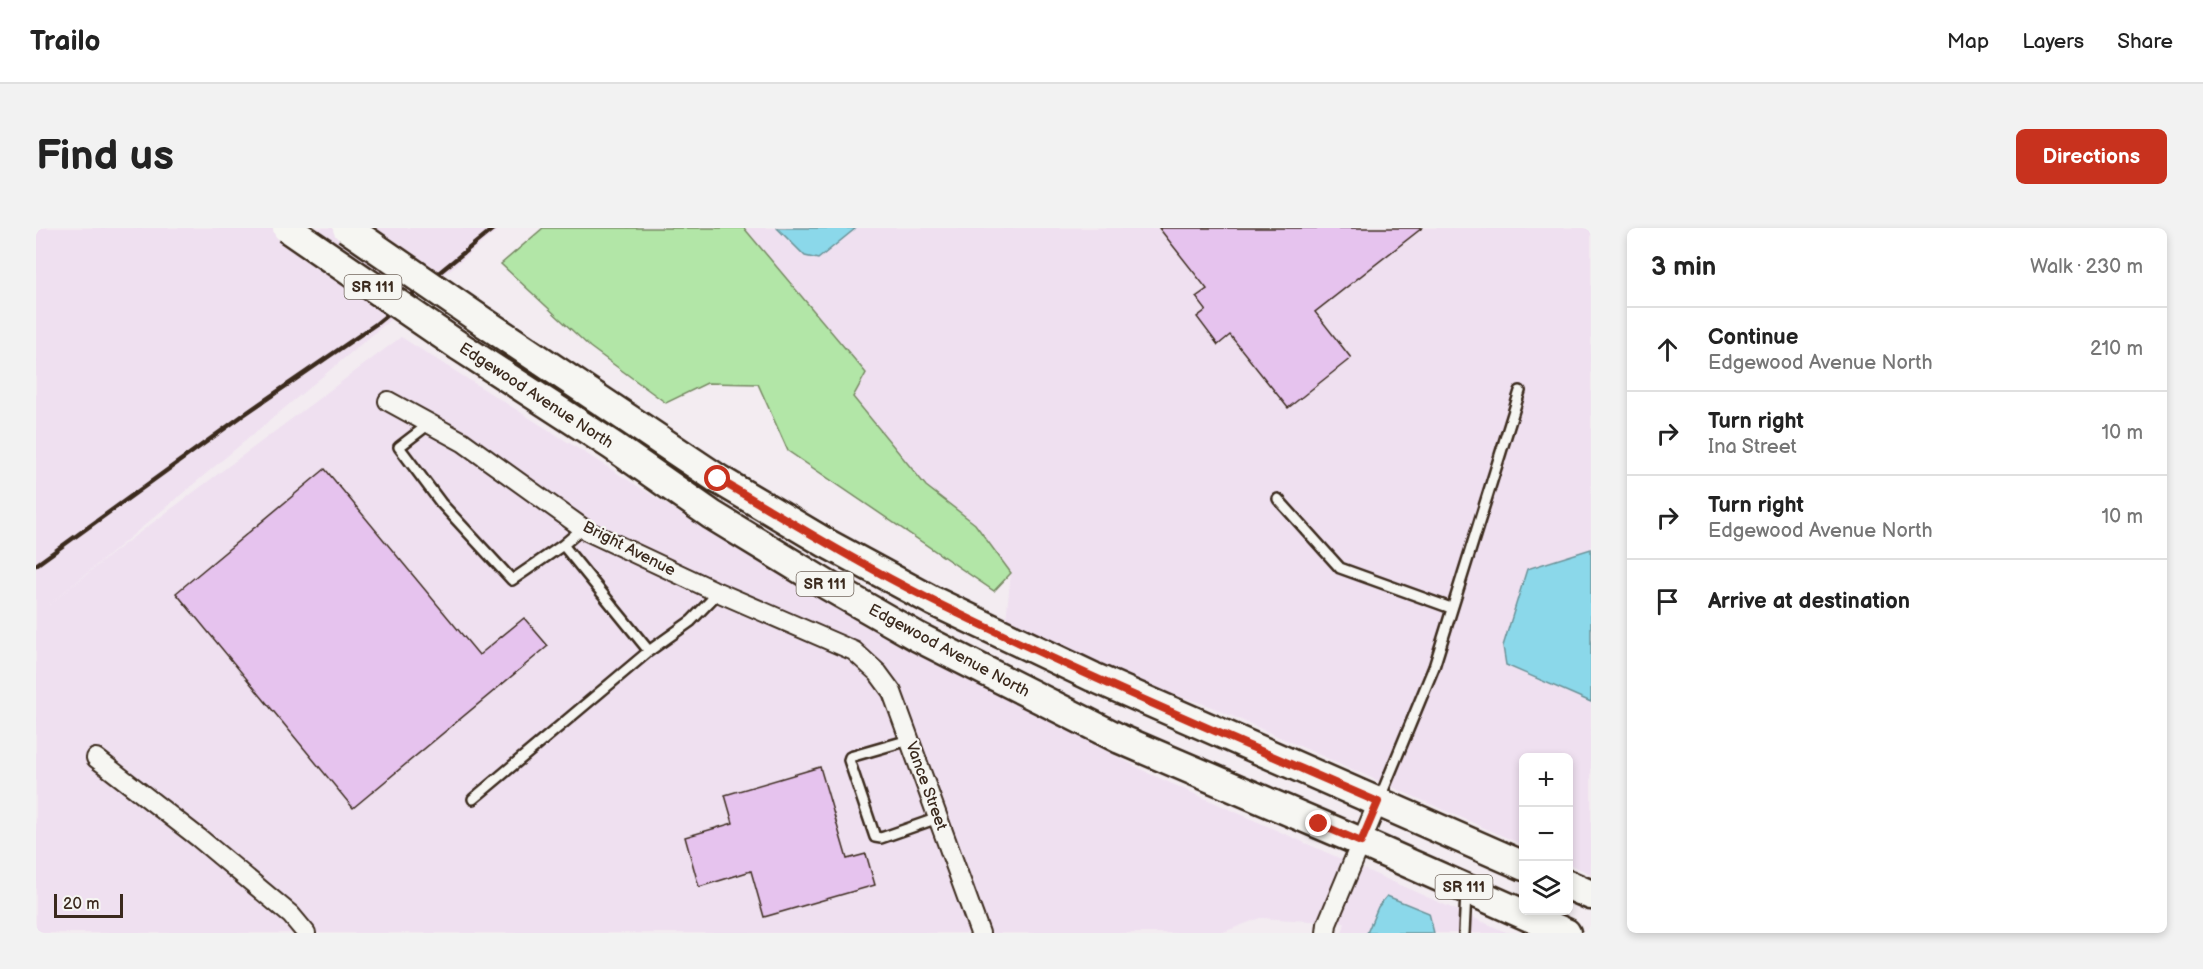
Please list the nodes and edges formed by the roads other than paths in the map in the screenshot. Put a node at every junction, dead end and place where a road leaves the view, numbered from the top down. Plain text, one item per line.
1 (287, 228) edge
2 (347, 228) edge
3 (1520, 391) dead end
4 (388, 401) dead end
5 (429, 424) junction
6 (1278, 500) dead end
7 (583, 528) junction
8 (563, 545) junction
9 (718, 592) junction
10 (1451, 608) junction
11 (650, 651) junction
12 (854, 651) joint
13 (909, 740) junction
14 (96, 758) dead end
15 (473, 799) dead end
16 (1378, 802) junction
17 (938, 818) junction
18 (1361, 842) junction
19 (1519, 864) edge
20 (1573, 887) edge
21 (1466, 888) junction
22 (1591, 895) edge
23 (306, 933) edge
24 (980, 933) edge
25 (1326, 933) edge
26 (1464, 933) edge
27 (1566, 933) edge

1 - 18 main road, Edgewood Avenue North / SR 111, bridge
2 - 16 main road, Edgewood Avenue North / SR 111, bridge
3 - 10 lane
4 - 5 street, Bright Avenue
5 - 7 street, Bright Avenue
5 - 8 lane
6 - 10 lane
7 - 8 lane
7 - 9 street, Bright Avenue
8 - 11 lane
9 - 11 lane
9 - 12 street, Bright Avenue
10 - 16 lane
11 - 15 lane
12 - 13 street, Vance Street
13 - 17 street, Vance Street
13 - 17 lane
14 - 23 street
16 - 18 street
16 - 19 main road, Edgewood Avenue North / SR 111
17 - 24 street, Vance Street
18 - 21 main road, Edgewood Avenue North / SR 111
18 - 25 street
20 - 22 main road
21 - 26 lane
21 - 27 main road, Edgewood Avenue North / SR 111

